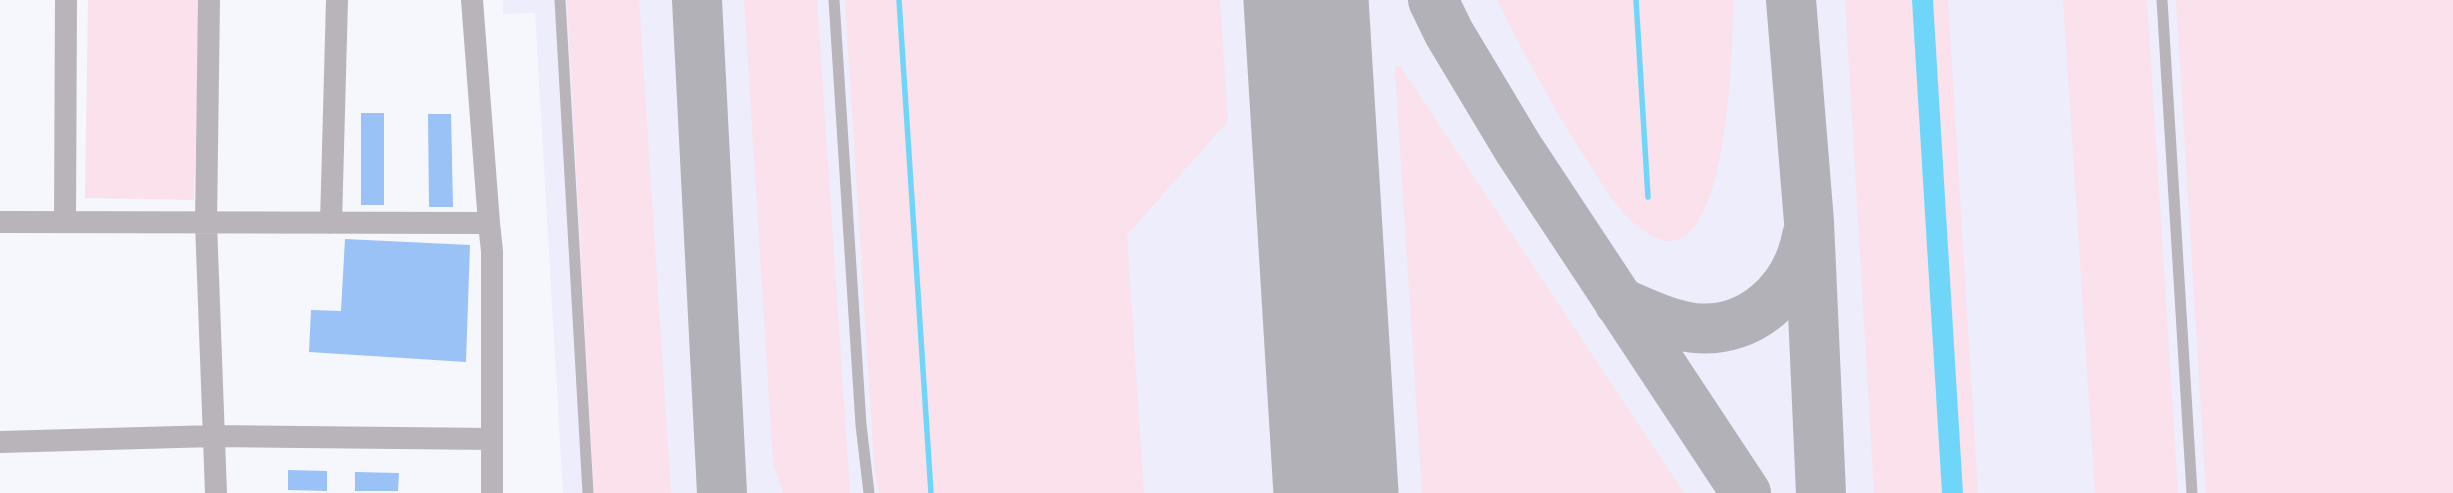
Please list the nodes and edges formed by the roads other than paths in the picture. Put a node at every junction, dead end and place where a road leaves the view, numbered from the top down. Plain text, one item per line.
1 (66, 0) edge
2 (209, 0) edge
3 (338, 0) edge
4 (472, 0) edge
5 (560, 0) edge
6 (834, 0) edge
7 (2162, 0) edge
8 (0, 222) edge
9 (65, 222) junction
10 (206, 223) junction
11 (488, 223) junction
12 (331, 224) junction
13 (214, 436) junction
14 (492, 439) junction
15 (0, 442) edge
16 (216, 493) edge
17 (492, 493) edge
18 (588, 493) edge
19 (869, 493) edge
20 (2192, 493) edge

1 - 9 street
2 - 10 street
3 - 12 street
4 - 11 street
5 - 18 lane
6 - 19 lane
7 - 20 lane
8 - 9 street
9 - 10 street
10 - 12 street
10 - 13 street
11 - 12 street
11 - 14 street
13 - 14 street
13 - 15 street
13 - 16 street
14 - 17 street

